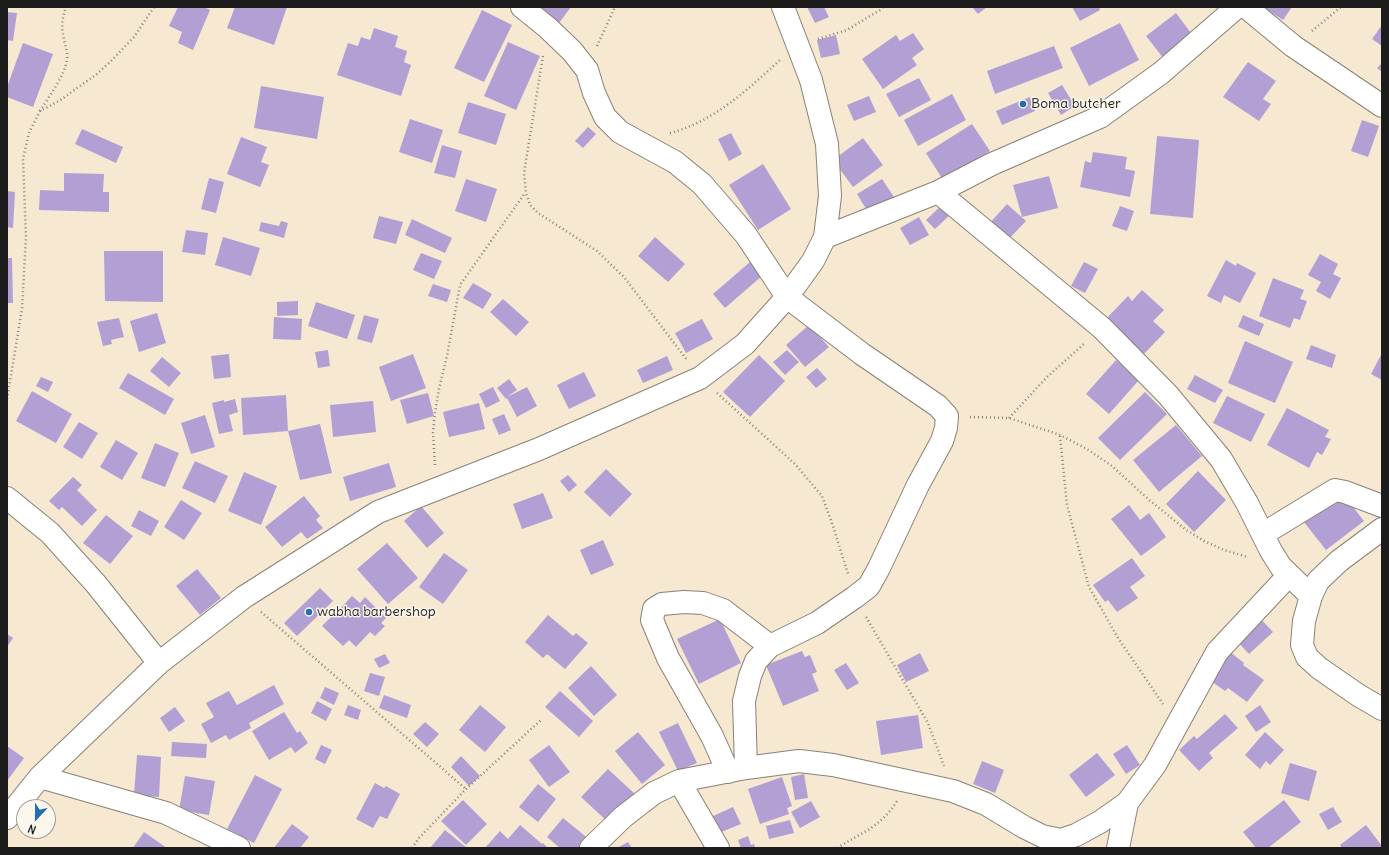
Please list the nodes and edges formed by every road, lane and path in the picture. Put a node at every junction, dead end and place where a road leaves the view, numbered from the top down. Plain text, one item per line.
1 (66, 7) edge
2 (154, 7) edge
3 (522, 7) edge
4 (615, 7) edge
5 (783, 7) edge
6 (883, 7) edge
7 (1237, 7) edge
8 (1246, 7) edge
9 (1341, 7) edge
10 (548, 28) junction
11 (797, 45) junction
12 (1292, 46) junction
13 (587, 70) junction
14 (1382, 106) edge
15 (40, 111) junction
16 (637, 142) junction
17 (938, 192) junction
18 (526, 193) junction
19 (825, 237) junction
20 (787, 297) junction
21 (1102, 328) junction
22 (700, 378) junction
23 (7, 399) edge
24 (947, 416) junction
25 (1009, 418) junction
26 (1060, 435) junction
27 (436, 489) junction
28 (7, 498) edge
29 (1382, 506) edge
30 (1382, 529) edge
31 (1262, 534) junction
32 (1285, 571) junction
33 (1311, 596) junction
34 (244, 597) junction
35 (855, 597) junction
36 (770, 646) junction
37 (159, 663) junction
38 (1382, 709) edge
39 (542, 719) dead end
40 (1178, 725) junction
41 (737, 770) junction
42 (40, 777) junction
43 (679, 781) junction
44 (910, 782) junction
45 (466, 789) junction
46 (953, 792) junction
47 (1127, 803) junction
48 (7, 818) edge
49 (239, 848) edge
50 (412, 848) edge
51 (592, 848) edge
52 (718, 848) edge
53 (836, 848) edge
54 (1118, 848) edge

1 - 15 path
2 - 15 path
3 - 10 street
4 - 13 path
5 - 11 street
6 - 11 path
7 - 17 street
8 - 12 street
9 - 12 path
10 - 13 street
10 - 18 path
11 - 16 path
11 - 19 street
12 - 14 street
13 - 16 street
15 - 23 path
16 - 20 street
17 - 19 street
17 - 21 street
18 - 22 path
18 - 27 path
19 - 20 street
20 - 22 street
20 - 24 street
21 - 25 path
21 - 31 street
22 - 27 street
22 - 35 path
24 - 25 path
24 - 35 street
25 - 26 path
26 - 32 path
26 - 40 path
27 - 34 street
28 - 37 street
29 - 31 street
30 - 33 street
31 - 32 street
32 - 33 street
32 - 40 street
33 - 38 street
34 - 37 street
34 - 45 path
35 - 36 street
35 - 46 path
36 - 41 street
36 - 41 street
37 - 42 street
39 - 45 path
40 - 47 street
41 - 43 street
41 - 44 street
42 - 48 street
42 - 49 street
43 - 51 street
43 - 52 street
44 - 46 street
44 - 53 path
45 - 50 path
46 - 47 street
47 - 54 street

